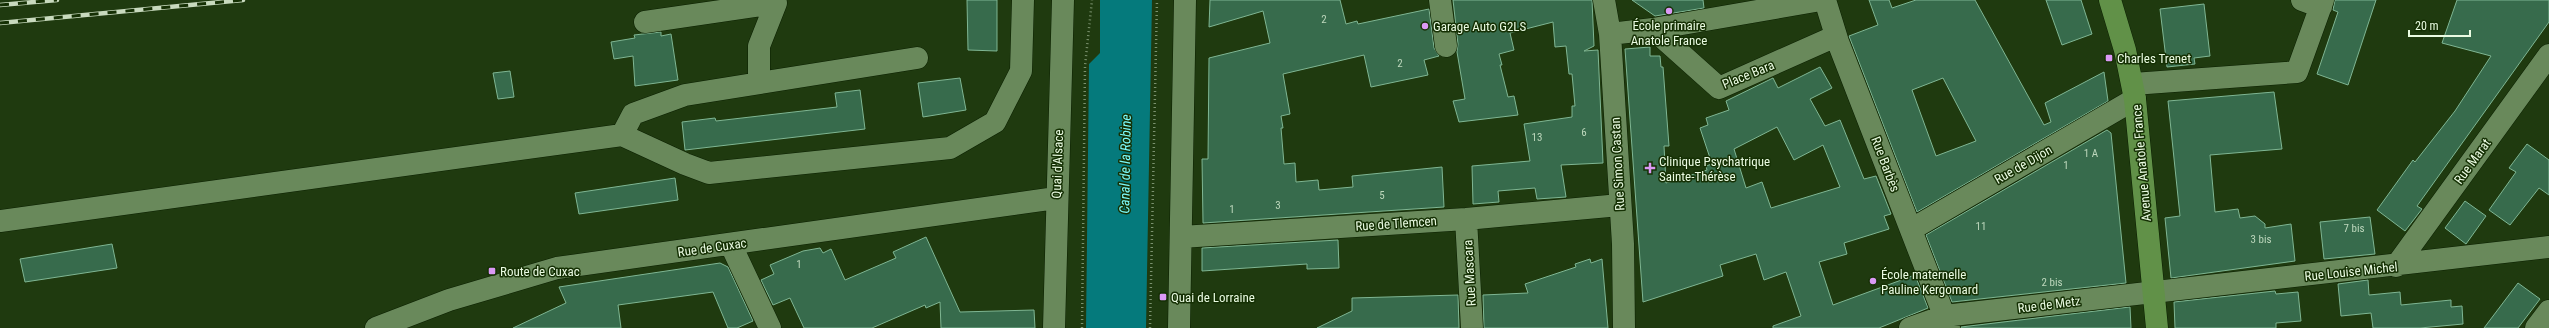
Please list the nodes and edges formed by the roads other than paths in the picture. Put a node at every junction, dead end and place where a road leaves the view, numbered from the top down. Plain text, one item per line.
1 (1023, 0) edge
2 (1063, 0) edge
3 (1186, 0) edge
4 (1440, 0) edge
5 (1604, 0) edge
6 (1821, 0) edge
7 (1825, 0) edge
8 (2110, 0) edge
9 (2316, 2) edge
10 (645, 22) dead end
11 (1653, 29) junction
12 (1610, 34) junction
13 (1836, 36) junction
14 (1446, 46) dead end
15 (2549, 55) edge
16 (917, 58) dead end
17 (759, 83) junction
18 (2134, 92) junction
19 (622, 135) junction
20 (1056, 198) junction
21 (1609, 206) dead end
22 (1466, 219) junction
23 (0, 221) edge
24 (1912, 229) junction
25 (1181, 237) junction
26 (726, 245) junction
27 (2549, 247) edge
28 (2396, 266) junction
29 (2153, 292) junction
30 (2549, 311) edge
31 (1947, 322) edge
32 (376, 328) edge
33 (770, 328) edge
34 (1054, 328) edge
35 (1179, 328) edge
36 (1472, 328) edge
37 (1624, 328) edge
38 (1910, 328) edge
39 (2158, 328) edge
40 (2536, 328) edge

1 - 19 street
2 - 20 street, Quai d'Alsace
3 - 25 street
4 - 14 street
5 - 12 street, Rue Simon Castan
6 - 11 street
7 - 13 street, Rue Barbès
8 - 18 main road, Avenue Anatole France
9 - 18 street
10 - 17 street
11 - 12 street
11 - 13 street, Place Bara
12 - 37 street, Rue Simon Castan
13 - 24 street, Rue Barbès
15 - 28 street, Rue Marat
16 - 17 street
17 - 19 street
18 - 24 street, Rue de Dijon
18 - 29 main road, Avenue Anatole France
19 - 23 street
20 - 26 street, Rue de Cuxac
20 - 34 street, Quai d'Alsace
21 - 22 street, Rue de Tlemcen
22 - 25 street, Rue de Tlemcen
22 - 36 street, Rue Mascara
24 - 31 street, Rue Barbès
25 - 35 street
26 - 32 street, Rue de Cuxac
26 - 33 street
27 - 28 street, Rue Louise Michel
28 - 29 street, Rue Louise Michel
29 - 31 street, Rue de Metz
29 - 39 main road, Avenue Anatole France
30 - 40 street
31 - 38 street, Rue de Metz

